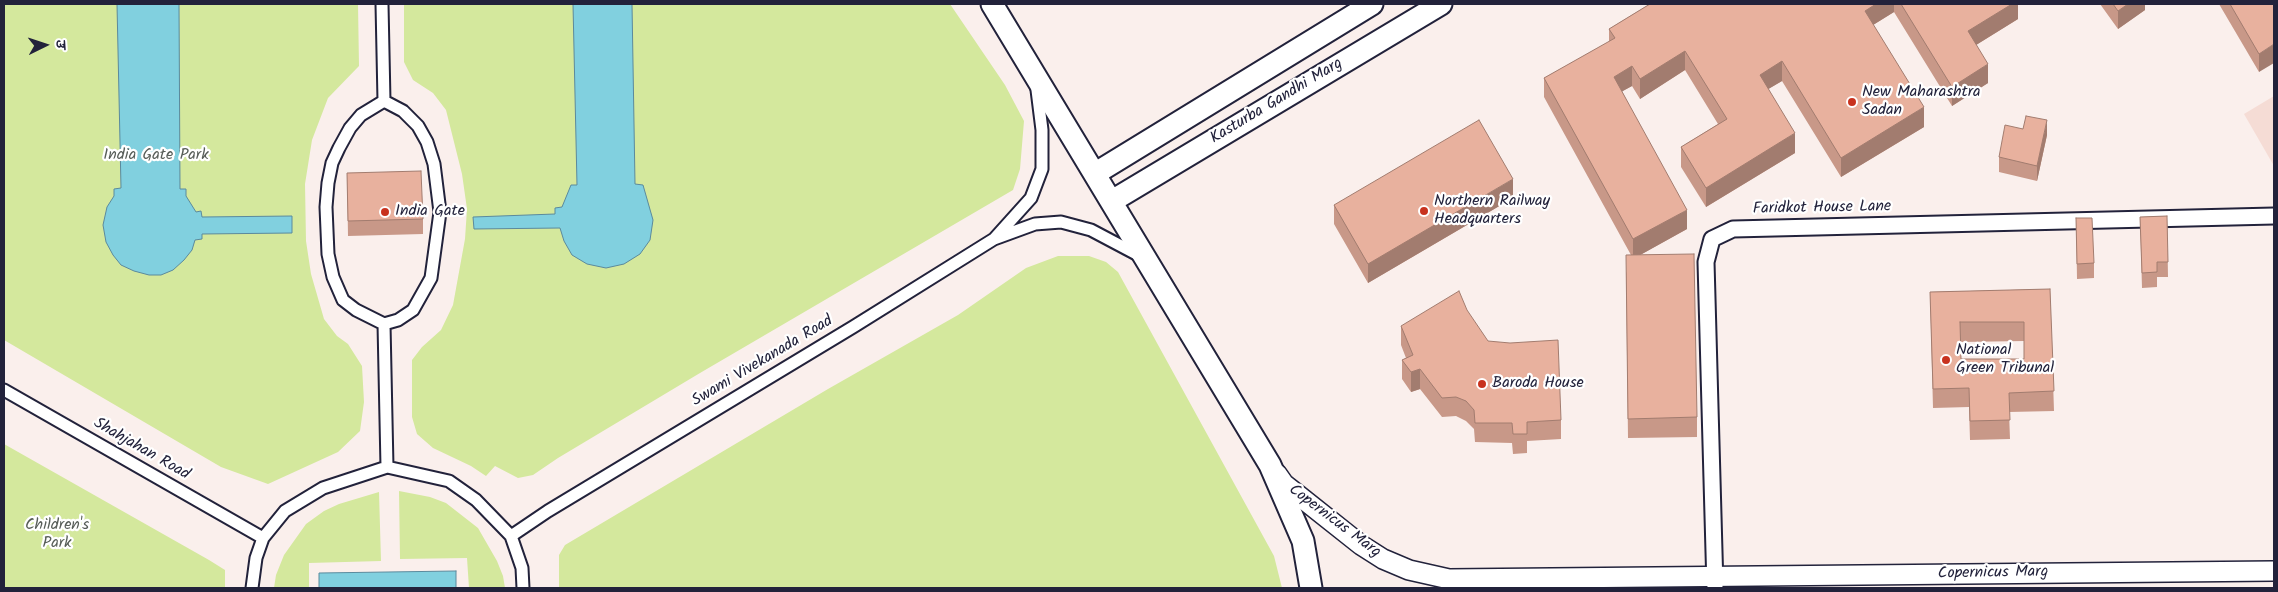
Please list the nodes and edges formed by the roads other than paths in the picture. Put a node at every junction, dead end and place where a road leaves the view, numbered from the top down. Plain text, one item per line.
1 (382, 4) edge
2 (992, 4) edge
3 (1372, 4) edge
4 (1442, 4) edge
5 (1032, 69) junction
6 (384, 102) junction
7 (1096, 173) junction
8 (1112, 201) junction
9 (2274, 216) edge
10 (994, 239) junction
11 (1147, 260) junction
12 (384, 324) junction
13 (4, 390) edge
14 (1270, 465) junction
15 (387, 467) junction
16 (511, 536) junction
17 (263, 538) junction
18 (2274, 571) edge
19 (1715, 582) edge
20 (1449, 584) edge
21 (252, 588) edge
22 (523, 588) edge
23 (1311, 588) edge

1 - 6 street
2 - 5 main road
3 - 7 main road, Kasturba Gandhi Marg
4 - 8 main road, Kasturba Gandhi Marg
5 - 7 main road
5 - 10 street
6 - 12 street
6 - 12 street
7 - 8 main road
8 - 11 main road
9 - 19 street, Faridkot House Lane
10 - 11 street
10 - 16 street, Swami Vivekanada Road
11 - 14 main road
12 - 15 street
13 - 17 street, Shahjahan Road
14 - 20 street, Copernicus Marg
14 - 23 main road
15 - 16 street
15 - 17 street
16 - 22 street
17 - 21 street
18 - 19 street, Copernicus Marg
19 - 20 street, Copernicus Marg

